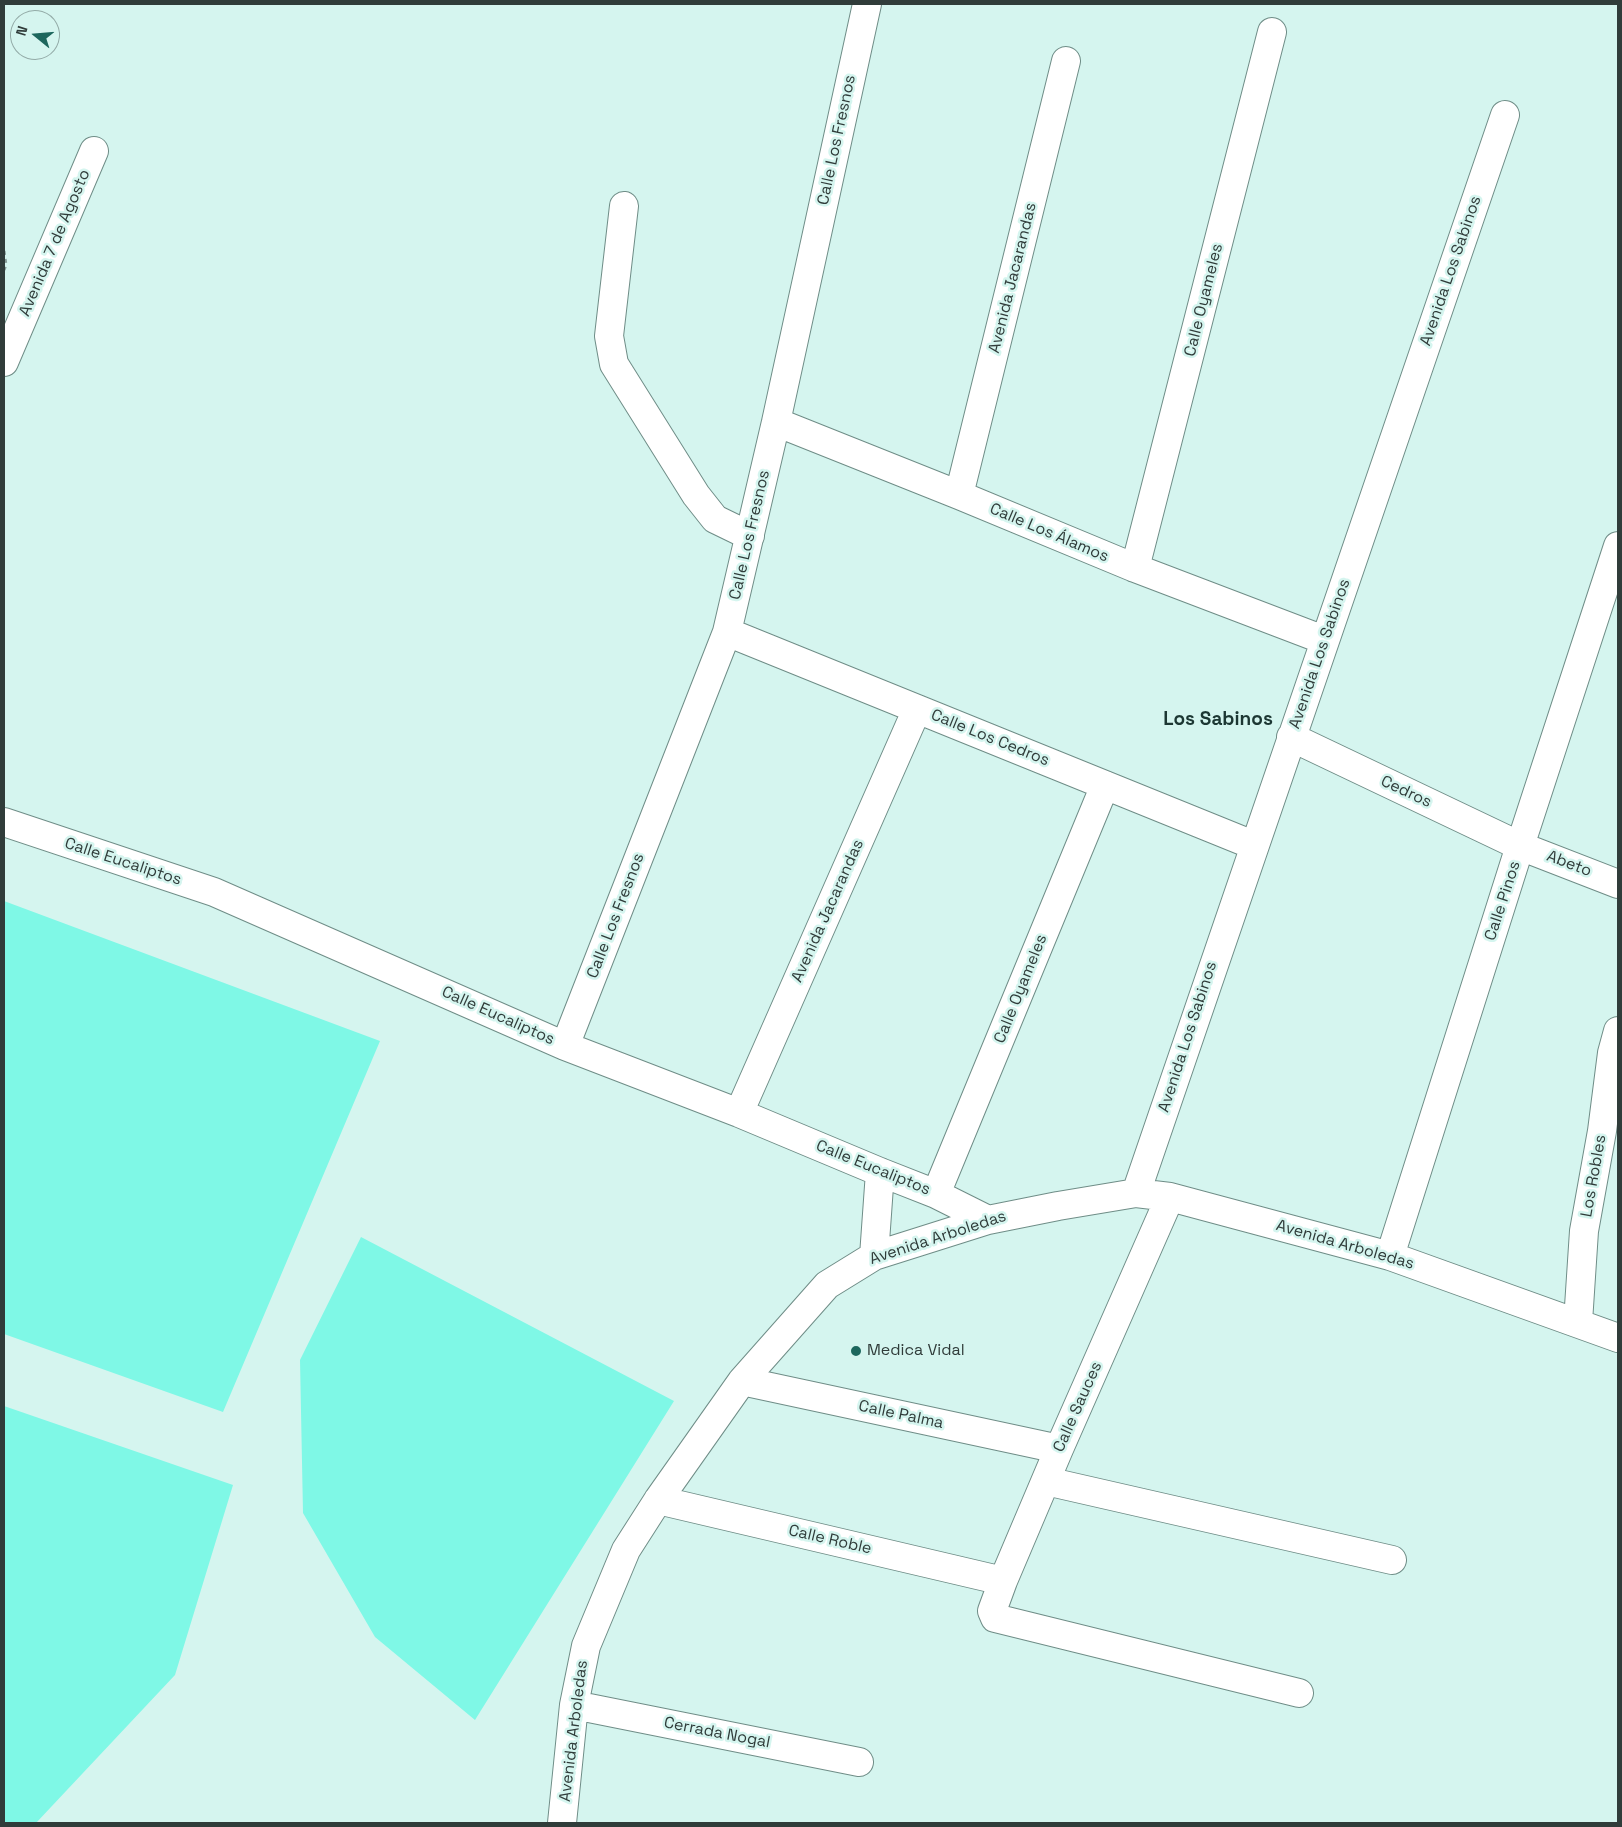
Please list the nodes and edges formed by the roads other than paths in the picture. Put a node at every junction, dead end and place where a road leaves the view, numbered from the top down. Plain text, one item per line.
1 (867, 4) edge
2 (1272, 32) dead end
3 (1066, 60) dead end
4 (1505, 115) dead end
5 (94, 151) dead end
6 (624, 206) dead end
7 (4, 362) edge
8 (776, 422) junction
9 (959, 495) junction
10 (750, 536) junction
11 (1618, 550) edge
12 (1135, 568) junction
13 (727, 632) junction
14 (1324, 640) junction
15 (917, 709) junction
16 (1291, 737) junction
17 (1105, 785) junction
18 (4, 822) edge
19 (1253, 844) junction
20 (1520, 846) junction
21 (1618, 884) edge
22 (1618, 1031) edge
23 (565, 1046) junction
24 (739, 1113) junction
25 (880, 1172) junction
26 (1136, 1193) junction
27 (936, 1194) junction
28 (1170, 1197) junction
29 (988, 1220) junction
30 (874, 1256) junction
31 (1390, 1256) junction
32 (1578, 1322) junction
33 (1618, 1338) edge
34 (742, 1381) junction
35 (1059, 1449) junction
36 (1046, 1481) junction
37 (658, 1500) junction
38 (1392, 1560) dead end
39 (1003, 1581) junction
40 (1299, 1693) dead end
41 (574, 1704) junction
42 (859, 1762) dead end
43 (562, 1823) edge

1 - 8 street, Calle Los Fresnos
2 - 12 street, Calle Oyameles
3 - 9 street, Avenida Jacarandas
4 - 14 street, Avenida Los Sabinos
5 - 7 street, Avenida 7 de Agosto
6 - 10 street
8 - 9 street, Calle Los Álamos
8 - 10 street, Calle Los Fresnos
9 - 12 street, Calle Los Álamos
10 - 13 street, Calle Los Fresnos
11 - 20 street, Calle Pinos
12 - 14 street, Calle Los Álamos
13 - 15 street, Calle Los Cedros
13 - 23 street, Calle Los Fresnos
14 - 16 street, Avenida Los Sabinos
15 - 17 street, Calle Los Cedros
15 - 24 street, Avenida Jacarandas
16 - 19 street, Avenida Los Sabinos
16 - 20 street, Cedros
17 - 19 street, Calle Los Cedros
17 - 27 street, Calle Oyameles
18 - 23 street, Calle Eucaliptos
19 - 26 street, Avenida Los Sabinos
20 - 21 street, Abeto
20 - 31 street, Calle Pinos
22 - 32 street, Los Robles
23 - 24 street, Calle Eucaliptos
24 - 25 street, Calle Eucaliptos
25 - 27 street, Calle Eucaliptos
25 - 30 street
26 - 28 street, Avenida Arboledas
26 - 29 street, Avenida Arboledas
27 - 29 street, Calle Eucaliptos
28 - 31 street, Avenida Arboledas
28 - 35 street, Calle Sauces
29 - 30 street, Avenida Arboledas
30 - 34 street, Avenida Arboledas
31 - 32 street, Avenida Arboledas
32 - 33 street, Avenida Arboledas
34 - 35 street, Calle Palma
34 - 37 street, Avenida Arboledas
35 - 36 street, Calle Sauces
36 - 38 street
36 - 39 street, Calle Sauces
37 - 39 street, Calle Roble
37 - 41 street, Avenida Arboledas
39 - 40 street, Calle Sauces
41 - 42 street, Cerrada Nogal
41 - 43 street, Avenida Arboledas

